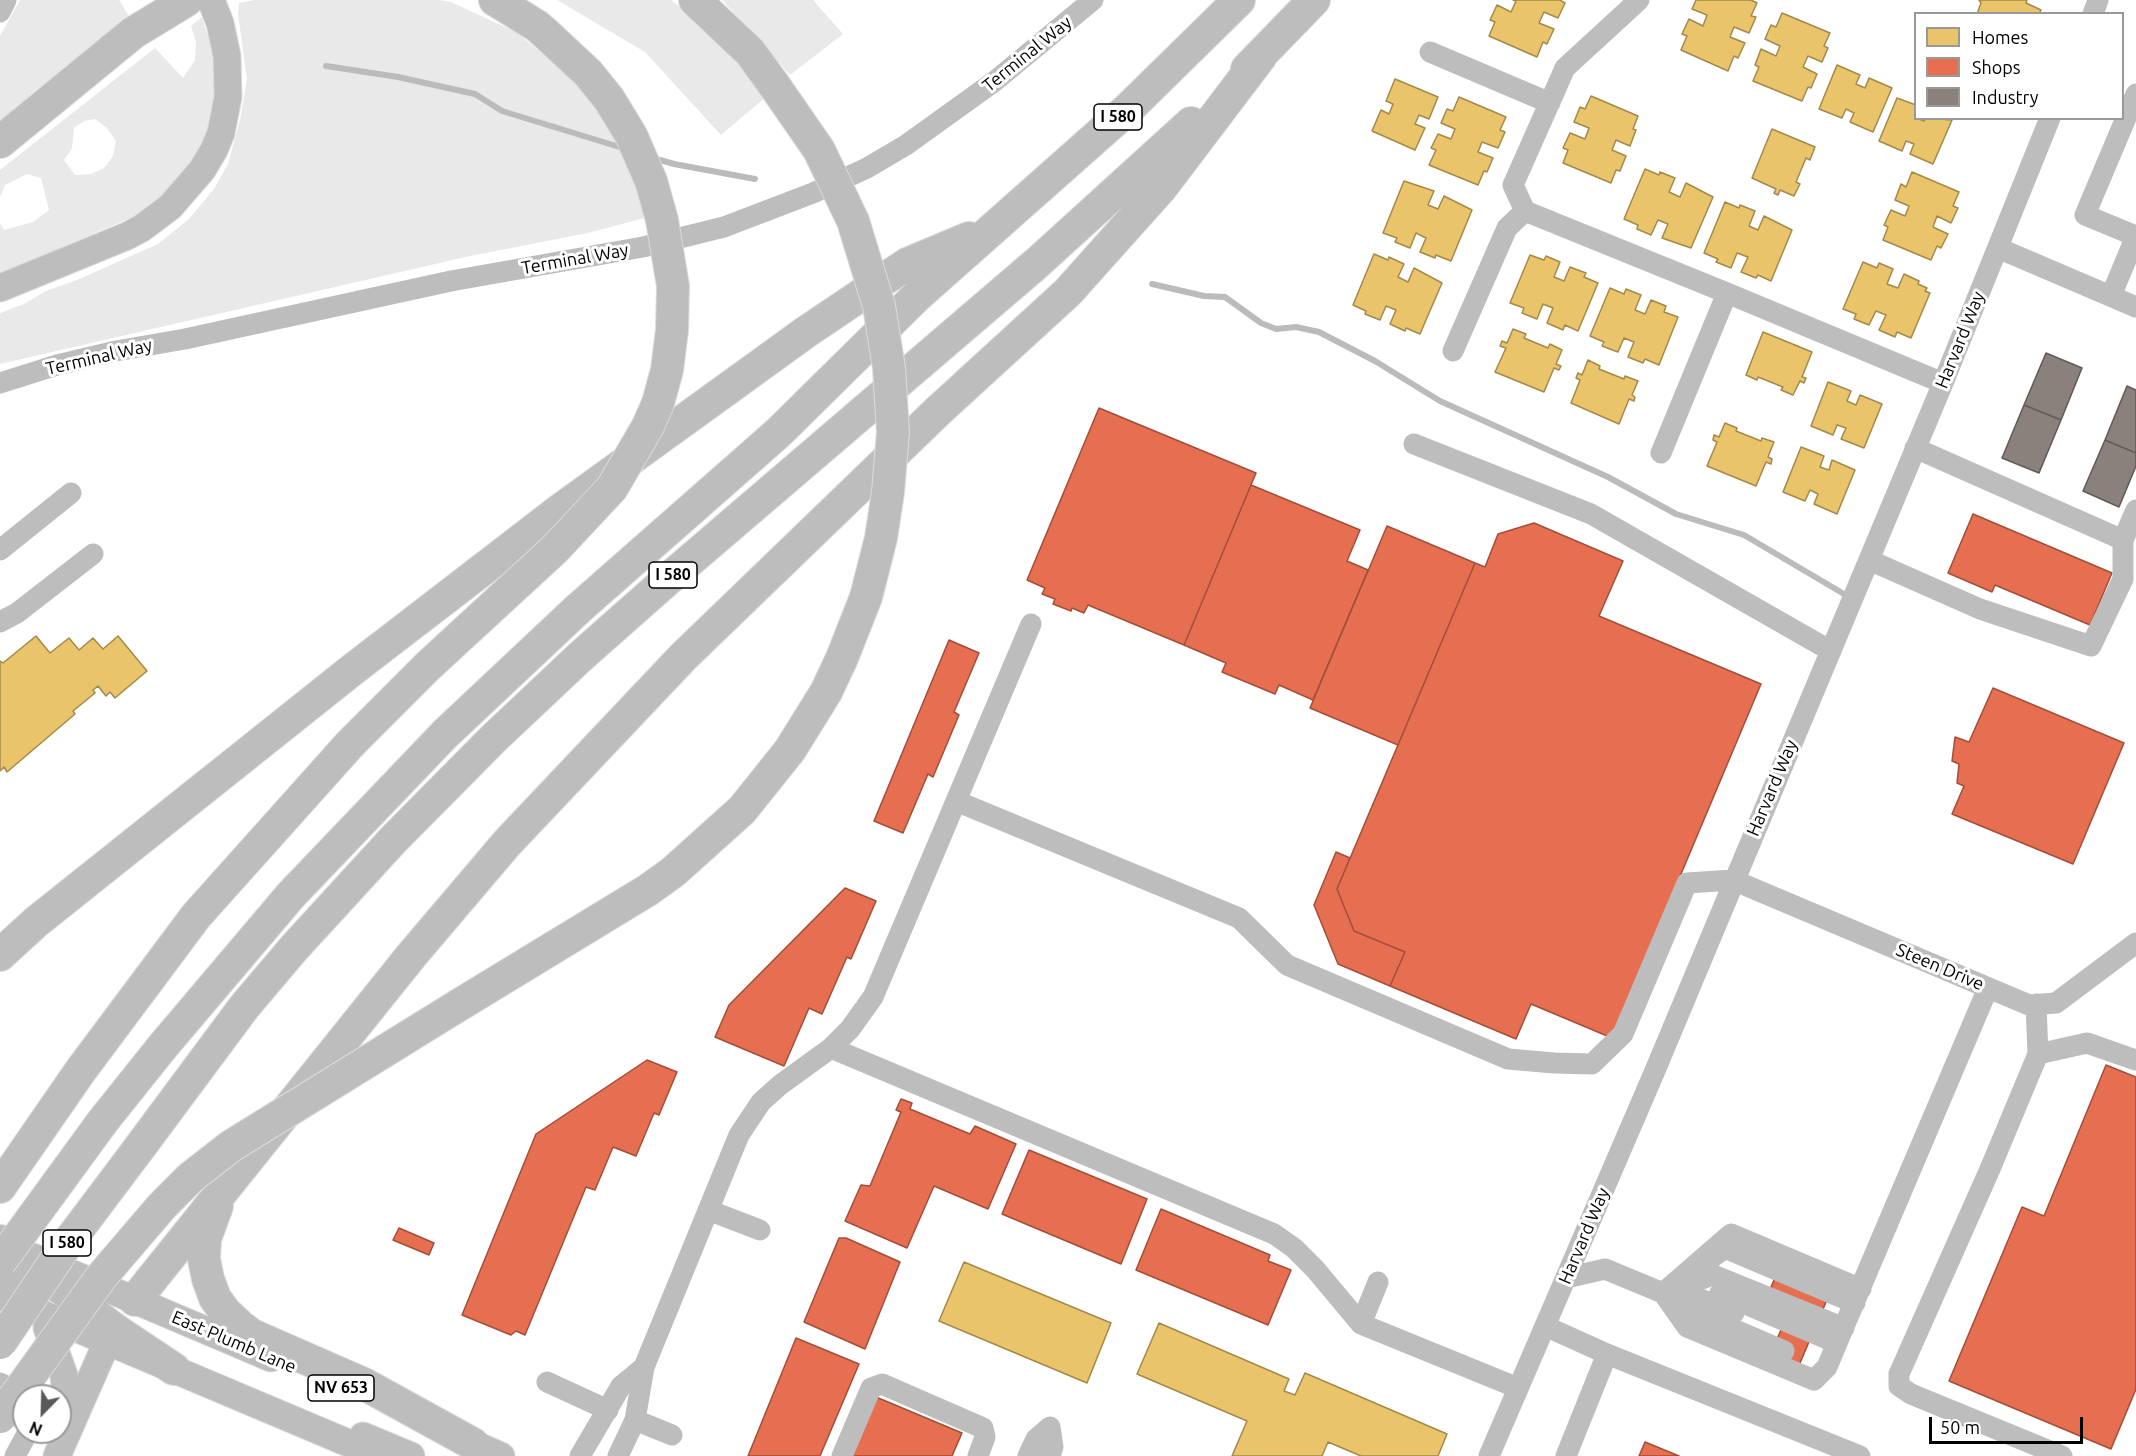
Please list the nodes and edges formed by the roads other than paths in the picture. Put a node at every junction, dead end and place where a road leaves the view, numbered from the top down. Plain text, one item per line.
1 (6, 0) edge
2 (187, 0) edge
3 (211, 0) edge
4 (495, 0) edge
5 (695, 0) edge
6 (1093, 0) edge
7 (1239, 0) edge
8 (1314, 0) edge
9 (1639, 0) edge
10 (0, 12) edge
11 (1430, 52) dead end
12 (1261, 56) junction
13 (2136, 94) edge
14 (1550, 103) junction
15 (2049, 120) edge
16 (2123, 124) edge
17 (0, 142) edge
18 (1525, 211) junction
19 (992, 228) junction
20 (2136, 236) edge
21 (1998, 248) junction
22 (0, 288) edge
23 (1727, 293) junction
24 (2111, 296) junction
25 (2136, 306) edge
26 (1453, 351) dead end
27 (0, 383) edge
28 (1943, 383) junction
29 (1414, 444) dead end
30 (1916, 448) junction
31 (1661, 453) dead end
32 (71, 494) dead end
33 (2136, 510) edge
34 (2123, 540) junction
35 (0, 550) edge
36 (93, 554) dead end
37 (1869, 560) junction
38 (0, 622) edge
39 (1031, 624) dead end
40 (1831, 651) junction
41 (956, 801) junction
42 (1733, 880) junction
43 (2136, 943) edge
44 (0, 955) edge
45 (1988, 988) junction
46 (2036, 1004) junction
47 (831, 1047) junction
48 (2038, 1054) junction
49 (2136, 1060) edge
50 (235, 1174) junction
51 (0, 1187) edge
52 (708, 1210) junction
53 (760, 1230) dead end
54 (1, 1265) edge
55 (1566, 1278) junction
56 (1378, 1282) dead end
57 (1663, 1293) junction
58 (33, 1310) junction
59 (122, 1320) junction
60 (1361, 1324) junction
61 (1545, 1326) junction
62 (1843, 1329) junction
63 (0, 1343) edge
64 (1608, 1354) junction
65 (644, 1367) junction
66 (174, 1369) joint
67 (547, 1382) dead end
68 (65, 1384) edge
69 (217, 1388) junction
70 (1518, 1388) junction
71 (608, 1410) junction
72 (0, 1417) edge
73 (635, 1420) junction
74 (72, 1421) edge
75 (672, 1435) dead end
76 (981, 1447) edge
77 (487, 1450) edge
78 (379, 1456) edge
79 (411, 1456) edge
80 (580, 1456) edge
81 (618, 1456) edge
82 (842, 1456) edge
83 (1028, 1456) edge
84 (1050, 1456) edge
85 (1489, 1456) edge
86 (1566, 1456) edge
87 (1860, 1456) edge
88 (2062, 1456) edge

1 - 10 street
2 - 17 highway
3 - 22 main road
4 - 51 highway, bridge
5 - 72 highway, bridge
6 - 27 street, Terminal Way
7 - 19 highway, I 580
8 - 12 highway, I 580
9 - 14 street
11 - 14 street
12 - 50 highway
12 - 63 highway, I 580, bridge
13 - 16 street
14 - 18 street
15 - 21 street, Harvard Way
16 - 20 street
18 - 23 street
18 - 26 street
19 - 44 highway
19 - 54 highway, I 580, bridge
20 - 24 street
21 - 24 street
21 - 28 street, Harvard Way
23 - 28 street
23 - 31 street
24 - 25 street
28 - 30 street, Harvard Way
29 - 40 street
30 - 34 street
30 - 37 street, Harvard Way
32 - 35 street
33 - 34 street
34 - 37 street
36 - 38 street
37 - 40 street, Harvard Way
39 - 41 street
40 - 42 street, Harvard Way
41 - 42 street
41 - 47 street
42 - 45 street, Steen Drive
42 - 55 street, Harvard Way
43 - 46 street, Steen Drive
45 - 46 street, Steen Drive
45 - 62 street
46 - 48 street
47 - 52 street
47 - 60 street
48 - 49 street
48 - 88 street
50 - 59 highway
50 - 77 highway
52 - 53 street
52 - 65 street
54 - 58 main road
54 - 59 main road, East Plumb Lane / NV 653
54 - 59 highway
55 - 57 street
55 - 61 street, Harvard Way
56 - 60 street
57 - 62 street
57 - 62 street
57 - 62 street
57 - 62 street
58 - 59 main road, East Plumb Lane / NV 653
58 - 68 main road
59 - 66 highway
59 - 74 main road
59 - 77 main road, East Plumb Lane / NV 653
60 - 70 street
61 - 64 street
61 - 70 street, Harvard Way
64 - 86 street
64 - 87 street
65 - 71 street
65 - 73 street
66 - 69 main road, NV 653
67 - 71 street
69 - 78 main road, NV 653
69 - 79 main road
70 - 85 street, Harvard Way
71 - 80 street
73 - 75 street
73 - 81 street
76 - 82 street
83 - 84 street

